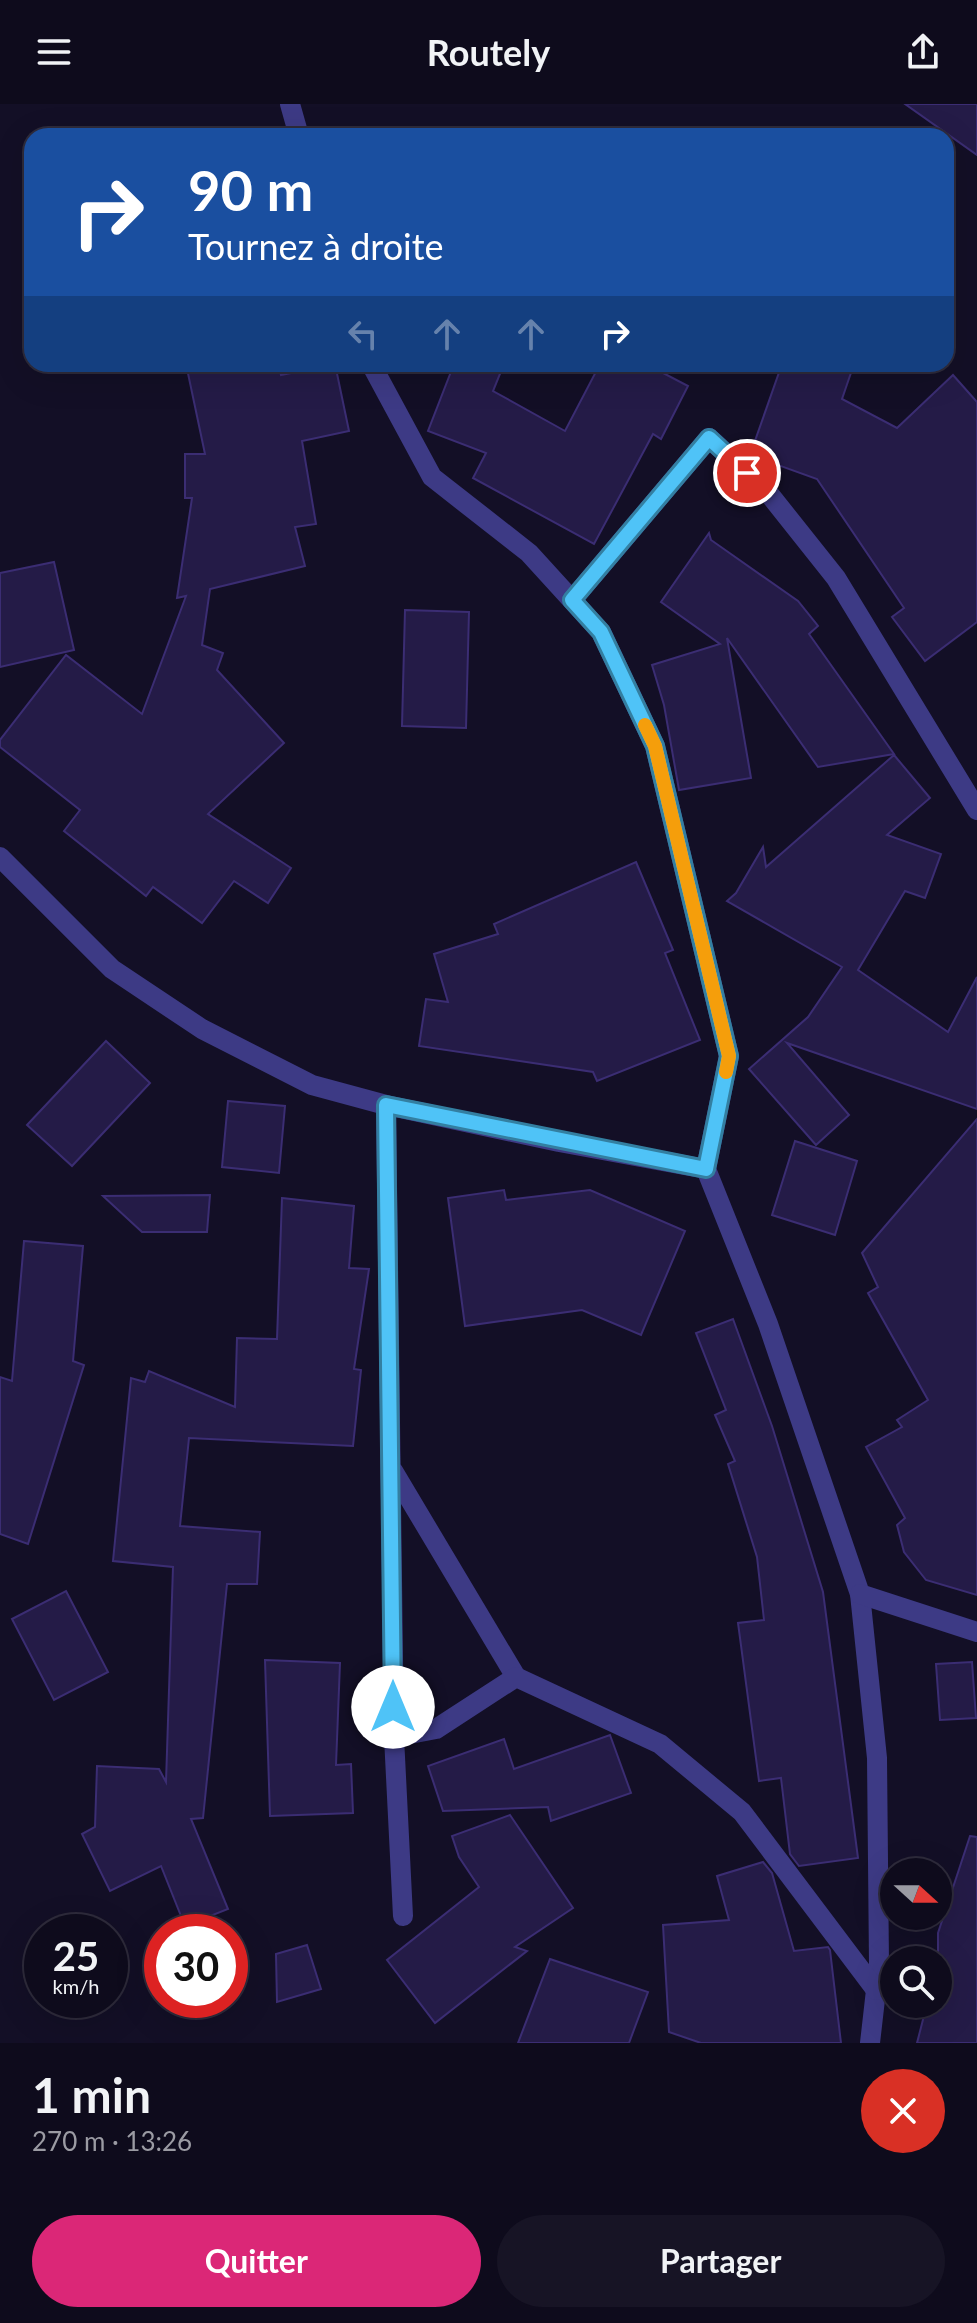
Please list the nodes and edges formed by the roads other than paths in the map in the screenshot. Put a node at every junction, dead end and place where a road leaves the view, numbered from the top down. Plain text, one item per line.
1 (290, 104) edge
2 (297, 128) edge
3 (375, 372) edge
4 (572, 600) junction
5 (977, 810) edge
6 (0, 857) edge
7 (386, 1105) junction
8 (706, 1169) junction
9 (392, 1469) junction
10 (860, 1594) junction
11 (977, 1632) edge
12 (516, 1677) junction
13 (394, 1737) junction
14 (403, 1916) dead end
15 (876, 1990) junction
16 (870, 2043) edge

1 - 2 street
3 - 4 street
4 - 5 street
4 - 8 street
6 - 7 street
7 - 8 street
7 - 9 street
8 - 10 street
9 - 12 street
9 - 13 street
10 - 11 street
10 - 15 street
12 - 13 street
12 - 15 street
13 - 14 street
15 - 16 street

